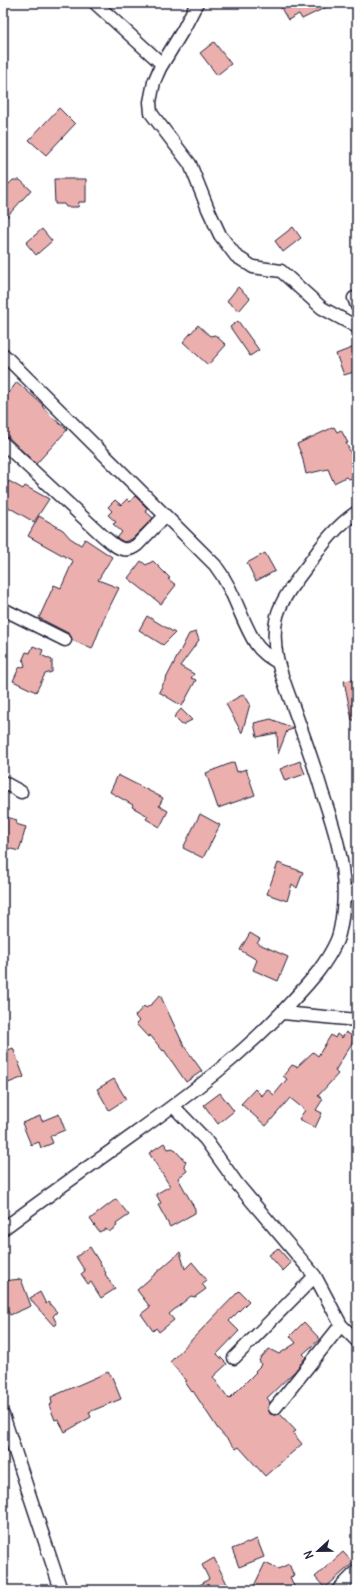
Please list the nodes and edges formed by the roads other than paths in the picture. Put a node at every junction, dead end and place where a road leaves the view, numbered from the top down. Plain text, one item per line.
1 (95, 3) edge
2 (197, 3) edge
3 (162, 64) junction
4 (357, 327) edge
5 (3, 354) edge
6 (3, 443) edge
7 (357, 512) edge
8 (165, 516) junction
9 (3, 609) edge
10 (65, 640) dead end
11 (277, 662) junction
12 (3, 782) edge
13 (21, 792) dead end
14 (357, 888) edge
15 (344, 899) junction
16 (282, 1013) junction
17 (357, 1020) edge
18 (174, 1106) junction
19 (3, 1229) edge
20 (315, 1276) junction
21 (341, 1325) junction
22 (357, 1341) edge
23 (234, 1358) dead end
24 (275, 1408) dead end
25 (3, 1415) edge
26 (357, 1571) edge
27 (61, 1590) edge
28 (338, 1590) edge

1 - 3 street
2 - 3 street
3 - 4 street
5 - 8 street
6 - 8 street
7 - 11 street
8 - 11 street
9 - 10 street
11 - 15 street
12 - 13 street
14 - 15 street
15 - 16 street
16 - 17 street
16 - 18 street
18 - 19 street
18 - 20 street
20 - 21 street
20 - 23 street
21 - 22 street
21 - 24 street
25 - 27 street
26 - 28 street

